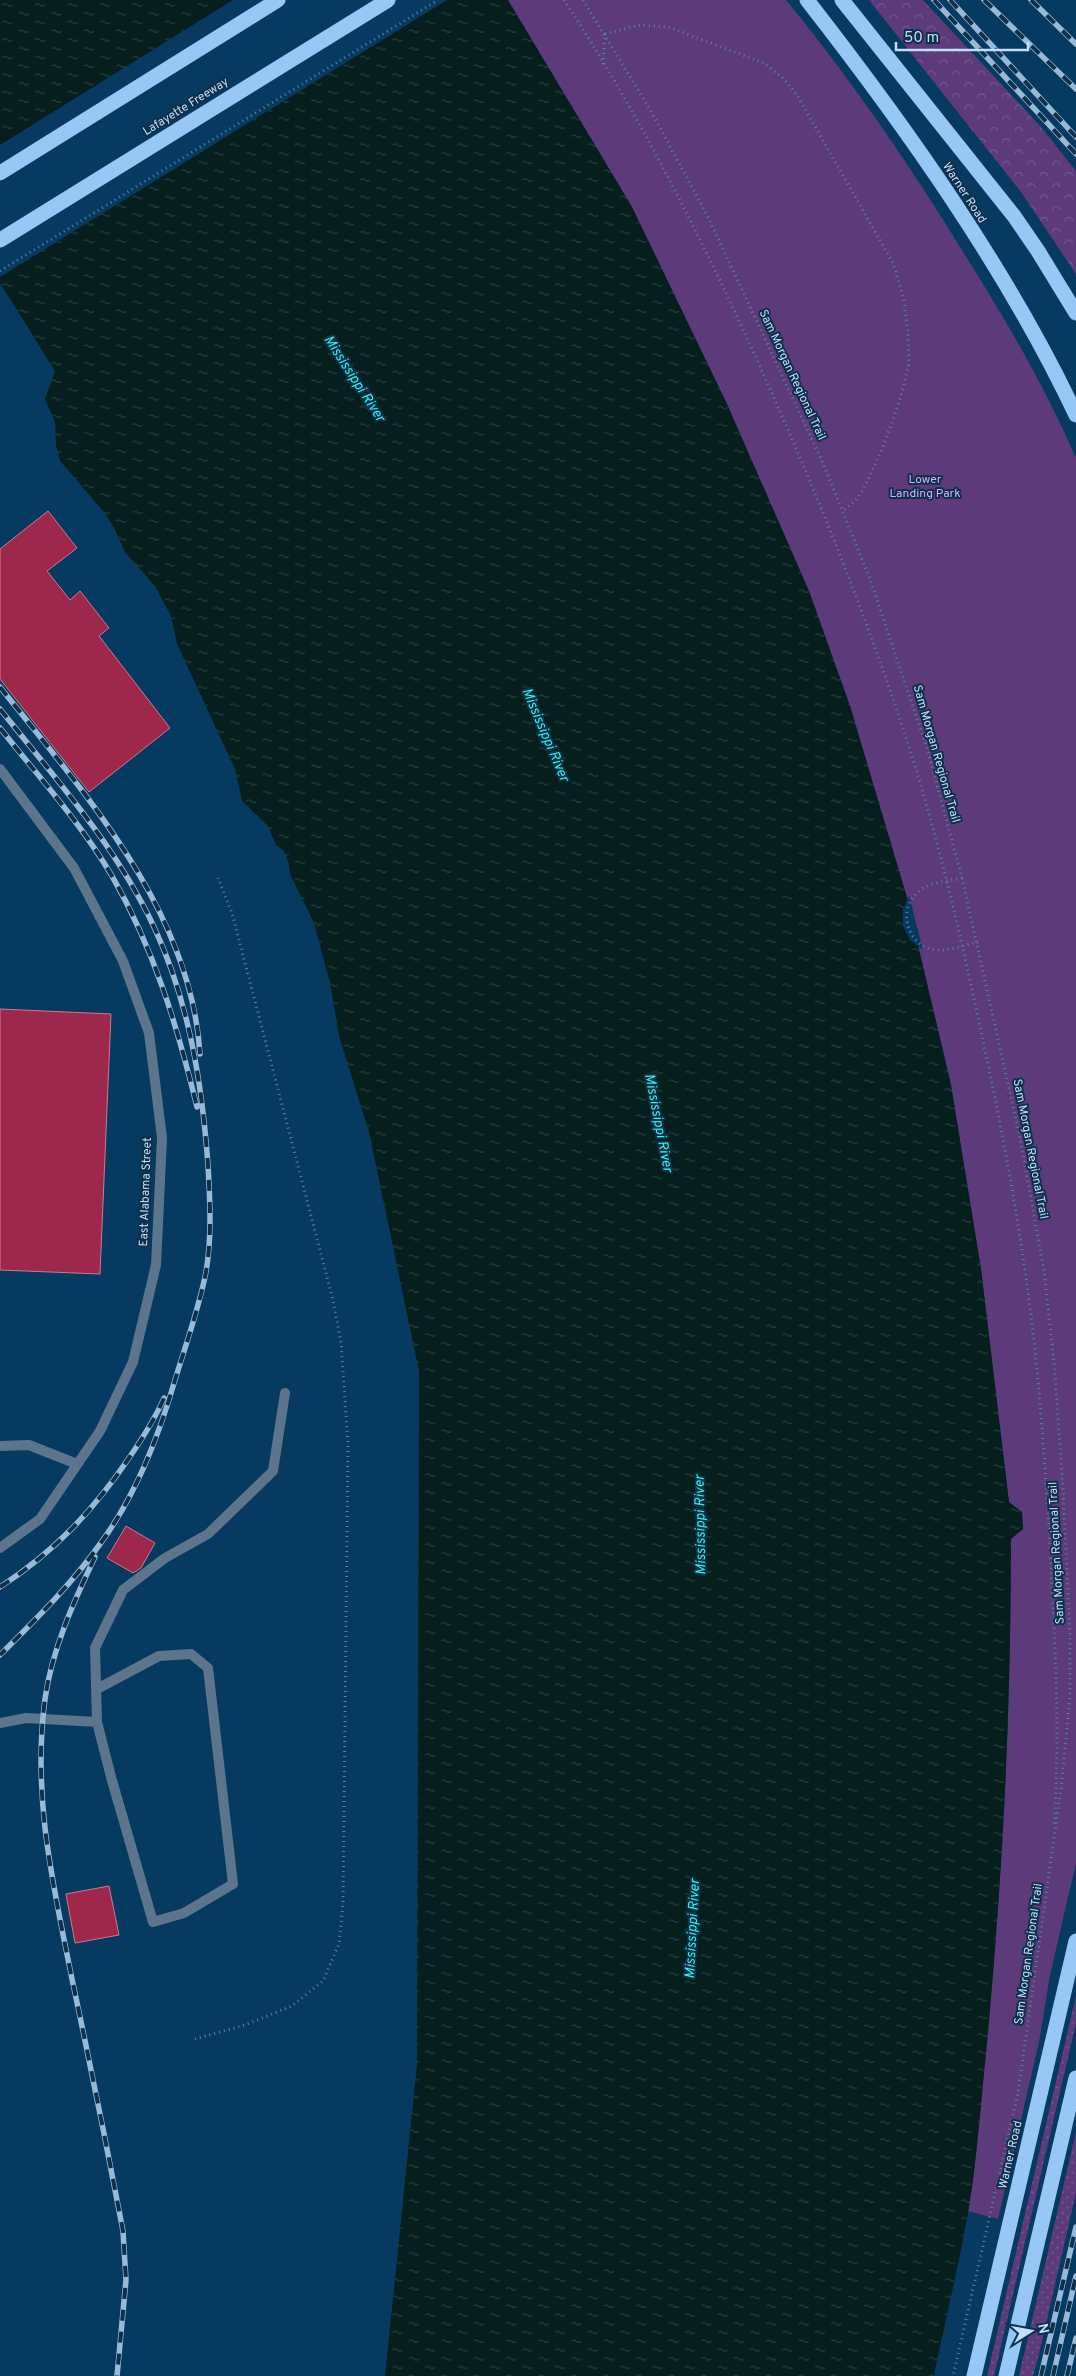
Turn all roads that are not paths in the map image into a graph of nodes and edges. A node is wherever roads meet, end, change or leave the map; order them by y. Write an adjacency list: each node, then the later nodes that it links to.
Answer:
1 (278, 0): 5 (highway)
2 (388, 0): 6 (highway, Lafayette Freeway)
3 (807, 0): 8 (highway, Warner Road)
4 (842, 0): 7 (highway, Warner Road)
5 (0, 173)
6 (0, 240)
7 (1076, 313)
8 (1076, 415)
9 (0, 769): 12 (lane, East Alabama Street)
10 (285, 1393): 14 (lane)
11 (0, 1446): 12 (lane)
12 (78, 1464): 13 (lane, East Alabama Street)
13 (0, 1548)
14 (96, 1689): 15 (lane); 15 (lane)
15 (97, 1722): 16 (lane)
16 (0, 1723)
17 (1076, 1941): 19 (highway, Warner Road)
18 (1076, 2078): 20 (highway)
19 (974, 2376)
20 (1006, 2376)

